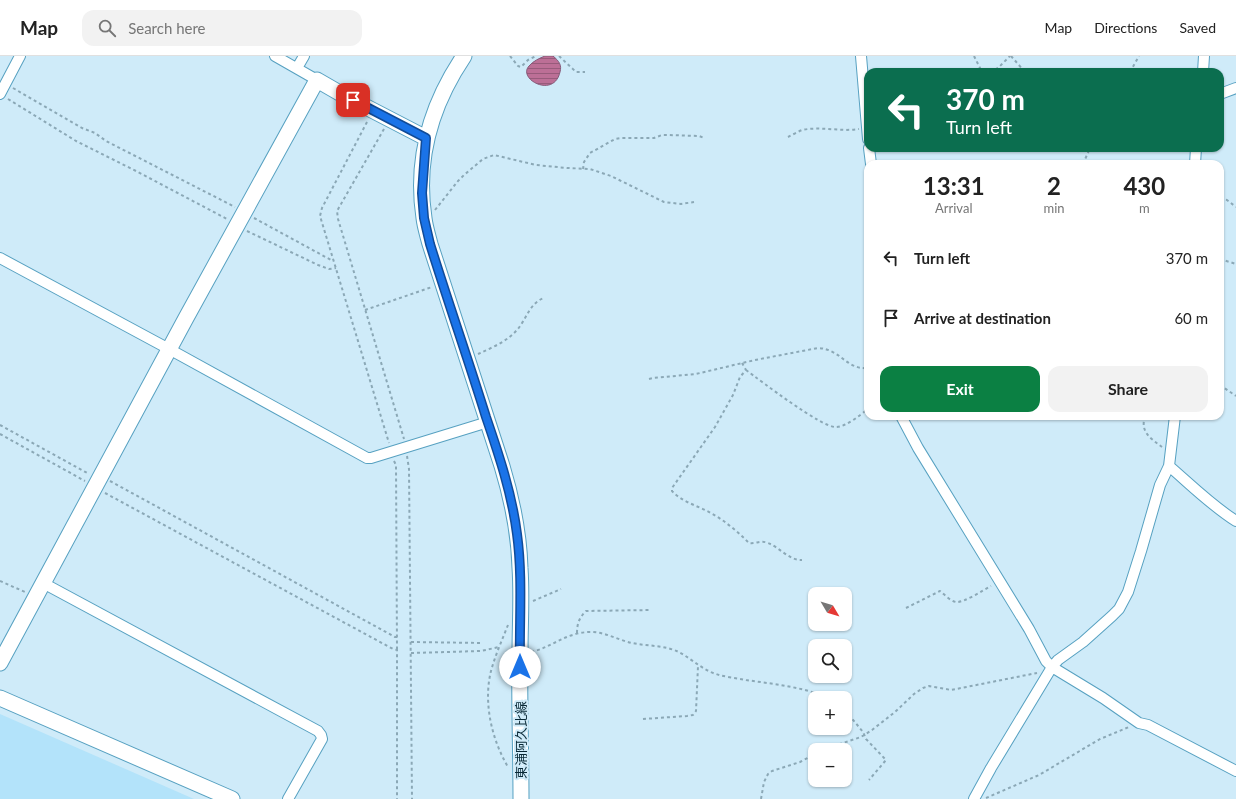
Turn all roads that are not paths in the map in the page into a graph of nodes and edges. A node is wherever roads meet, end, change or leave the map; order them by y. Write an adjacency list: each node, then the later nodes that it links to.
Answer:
1 (20, 56): 13 (street)
2 (275, 56): 7 (street)
3 (304, 56): 7 (street)
4 (464, 56): 14 (street, 東浦阿久比線)
5 (861, 56): 11 (street)
6 (1204, 56): 8 (street)
7 (297, 68): 9 (street)
8 (1203, 68)
9 (317, 80): 14 (street); 16 (street)
10 (1236, 88): 12 (street)
11 (864, 92)
12 (1224, 92)
13 (3, 96)
14 (426, 138): 19 (street, 東浦阿久比線)
15 (0, 258): 16 (street)
16 (169, 350): 19 (street); 22 (street)
17 (903, 420): 24 (street)
18 (1175, 420): 20 (street)
19 (488, 422): 29 (street, 東浦阿久比線)
20 (1169, 466): 21 (street); 24 (street)
21 (1236, 521)
22 (43, 583): 23 (street); 28 (street)
23 (0, 663)
24 (1050, 670): 26 (street); 30 (street)
25 (0, 698): 27 (street)
26 (1236, 771)
27 (232, 799)
28 (288, 799)
29 (521, 799)
30 (974, 799)

